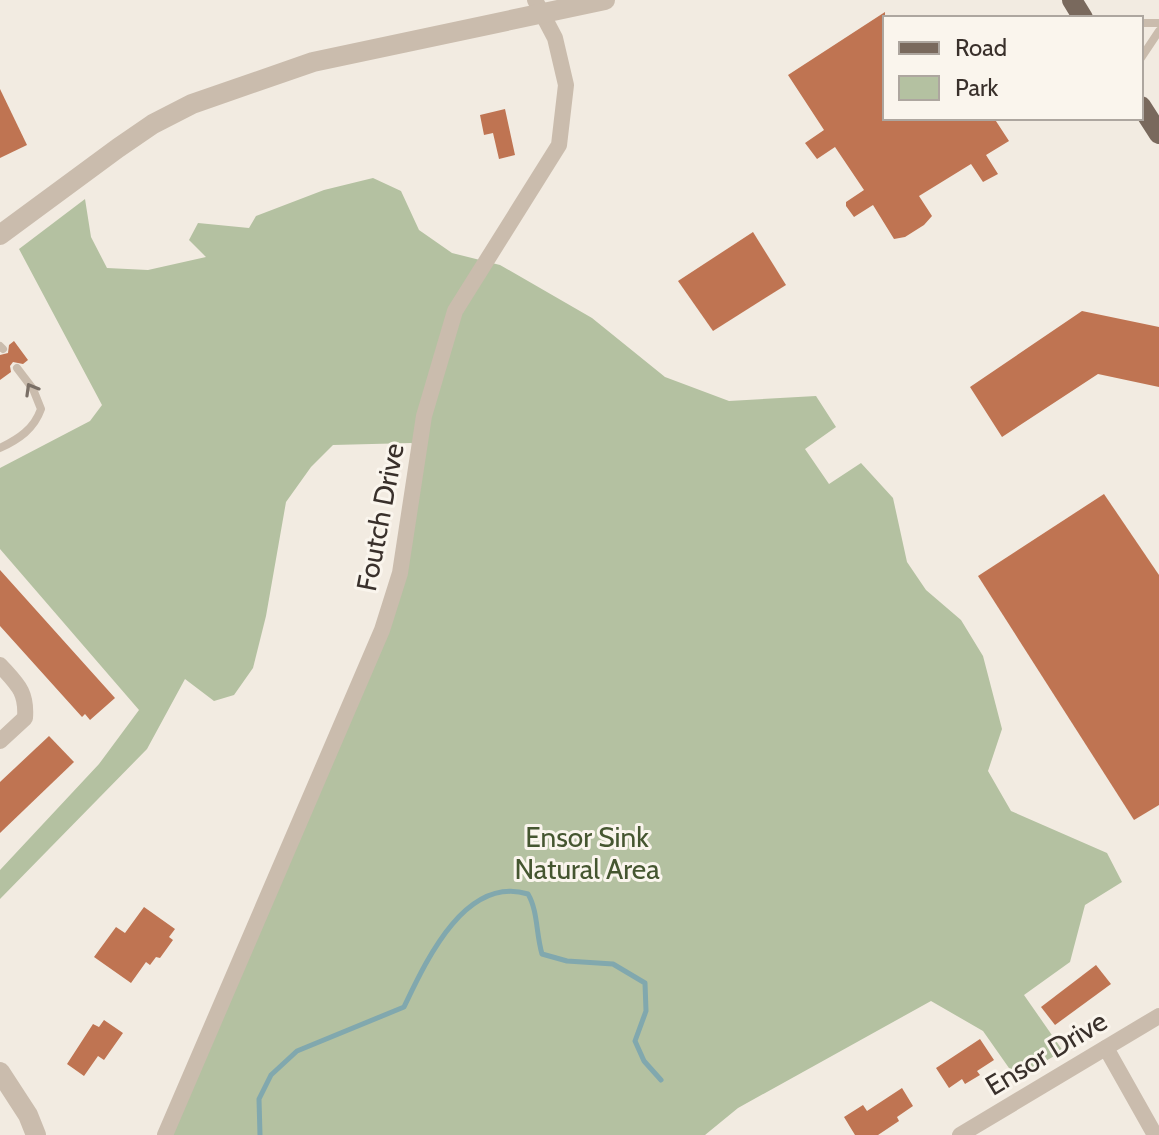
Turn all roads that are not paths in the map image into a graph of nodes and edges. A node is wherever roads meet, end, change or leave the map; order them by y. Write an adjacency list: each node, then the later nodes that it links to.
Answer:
1 (1072, 0): 4 (main road)
2 (592, 2): 3 (street)
3 (539, 7): 9 (street); 18 (street, Foutch Drive)
4 (1084, 16)
5 (1159, 31): 6 (lane)
6 (1143, 55)
7 (1143, 109): 8 (main road)
8 (1159, 134)
9 (0, 235)
10 (17, 368): 11 (lane, one-way to 10)
11 (0, 448)
12 (0, 665): 13 (street)
13 (0, 741)
14 (1159, 1016): 15 (street, Ensor Drive)
15 (1106, 1048): 19 (street, Ensor Drive); 20 (street)
16 (0, 1072): 17 (street)
17 (36, 1135)
18 (165, 1135)
19 (960, 1135)
20 (1155, 1135)

